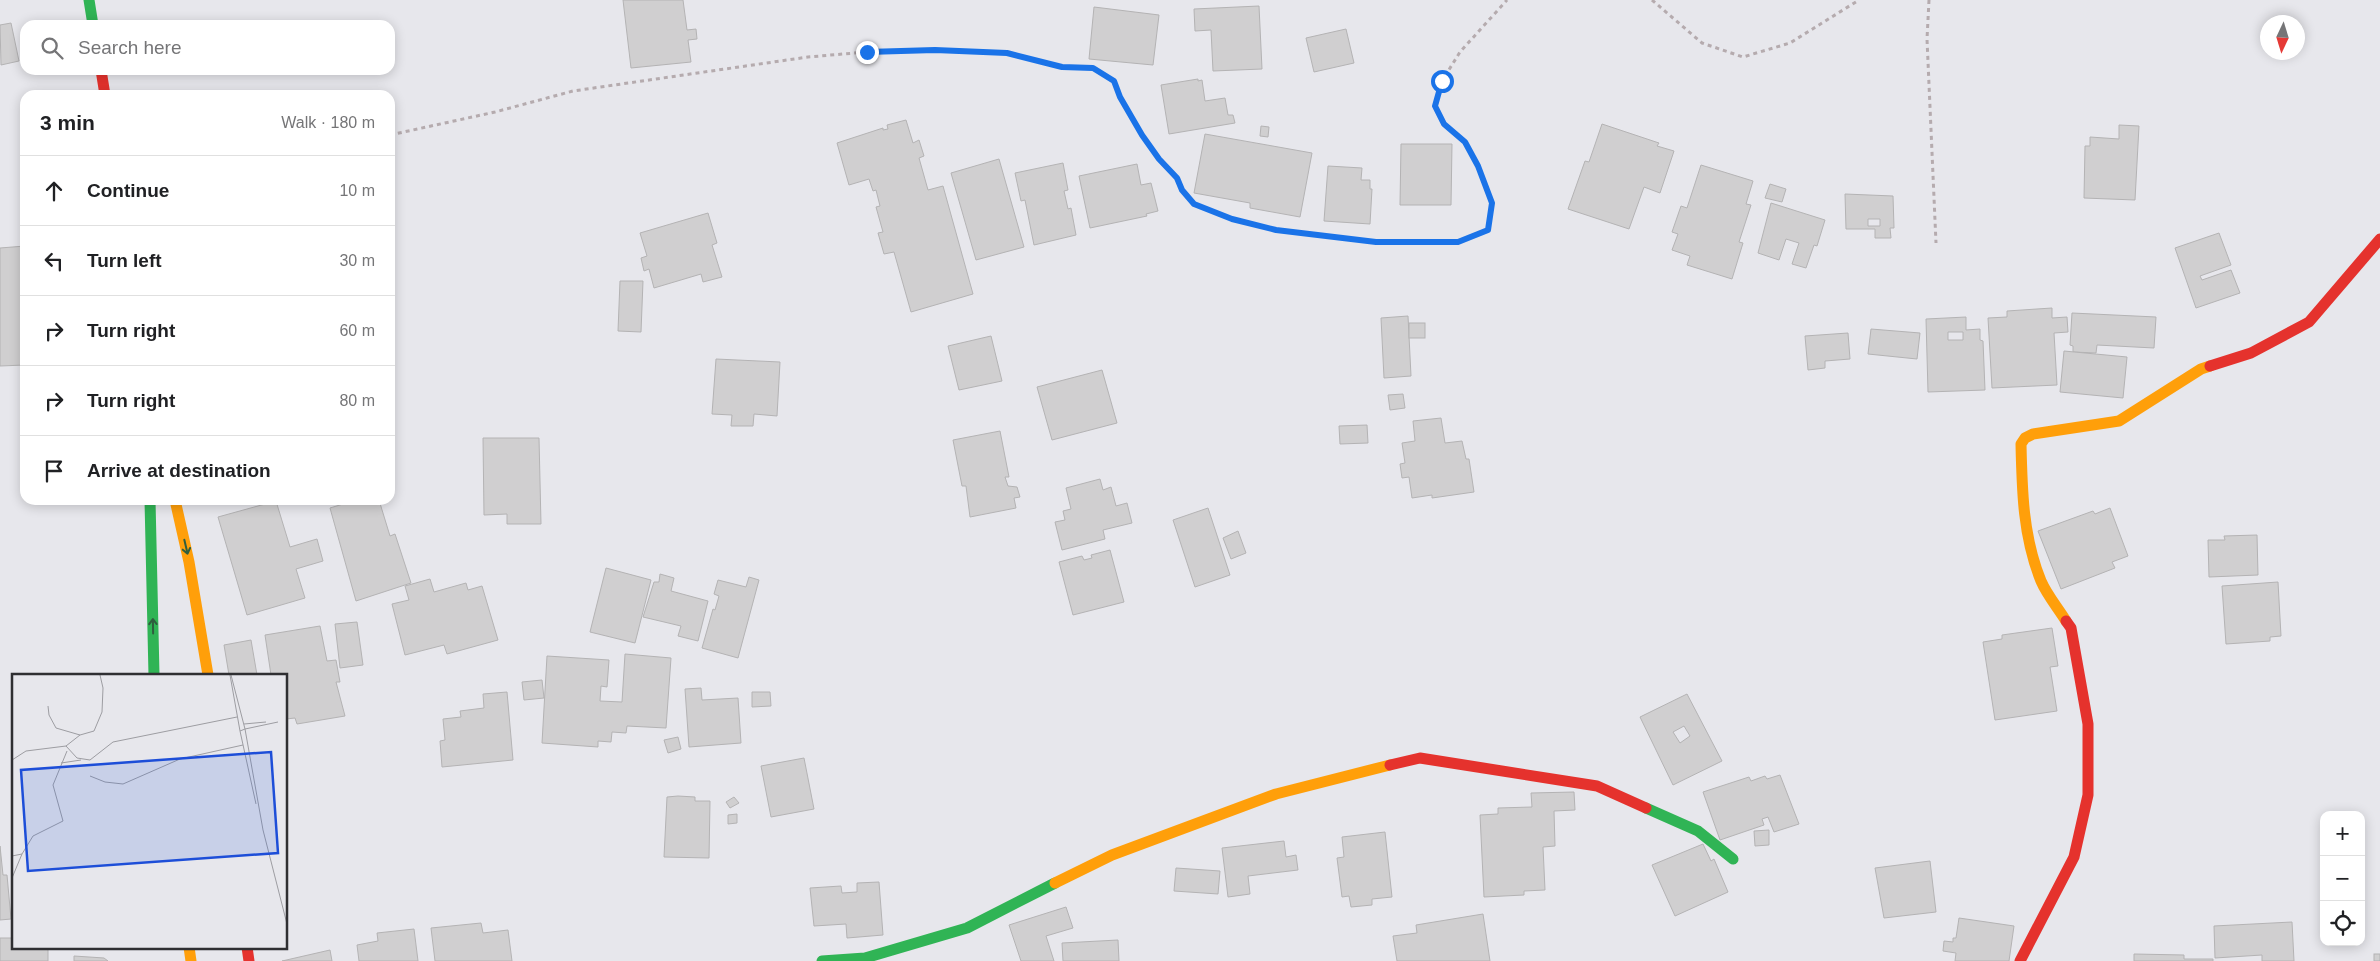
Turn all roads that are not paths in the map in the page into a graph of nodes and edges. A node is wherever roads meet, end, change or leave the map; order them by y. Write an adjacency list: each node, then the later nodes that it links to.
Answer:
1 (89, 0): 2 (street)
2 (92, 20)
3 (102, 75): 4 (street)
4 (104, 90)
5 (2380, 239): 16 (street)
6 (150, 505): 8 (street, one-way to 6)
7 (176, 505): 9 (street, one-way to 9)
8 (154, 674)
9 (208, 674)
10 (1733, 859): 15 (street)
11 (189, 948): 13 (street)
12 (247, 948): 14 (street)
13 (191, 961)
14 (249, 961)
15 (822, 961)
16 (2020, 961)

